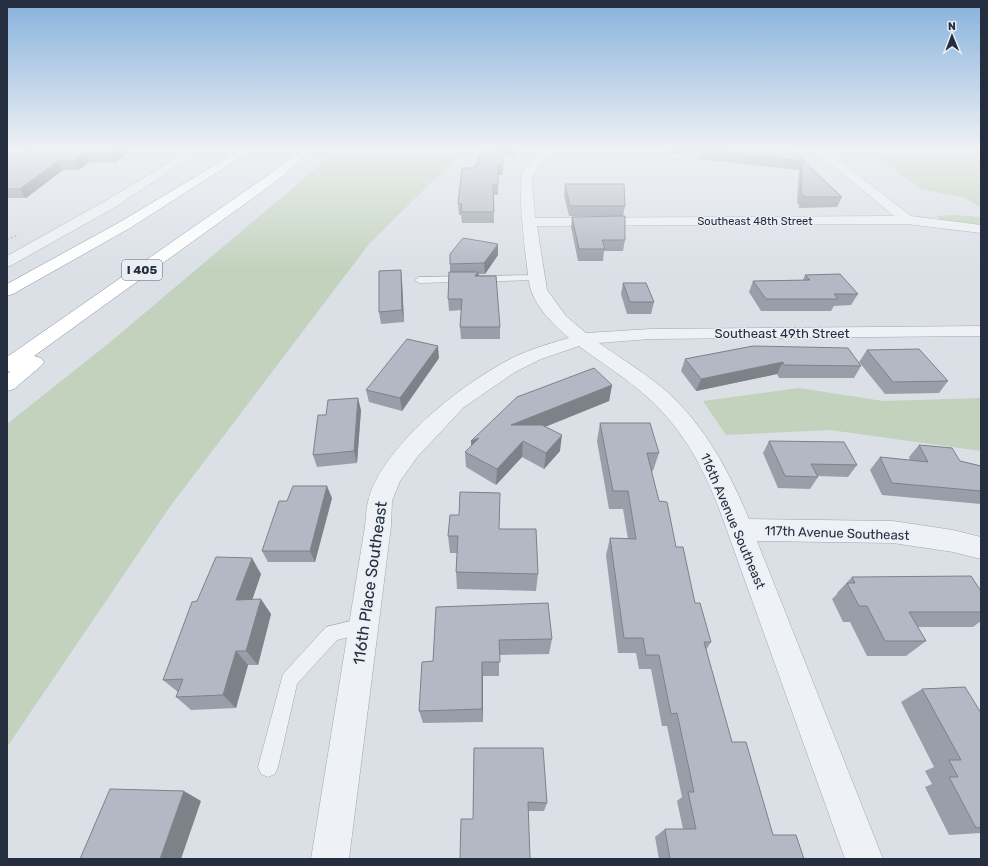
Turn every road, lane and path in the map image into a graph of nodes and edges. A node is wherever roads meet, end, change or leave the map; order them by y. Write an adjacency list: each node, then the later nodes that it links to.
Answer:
1 (132, 190): 10 (street)
2 (181, 190): 13 (highway)
3 (255, 190): 16 (highway, I 405)
4 (266, 190): 17 (highway)
5 (527, 190): 8 (street, 116th Avenue Southeast)
6 (870, 190): 7 (street)
7 (907, 220): 8 (street, Southeast 48th Street); 9 (street, Southeast 48th Street)
8 (529, 222): 11 (street, 116th Avenue Southeast)
9 (981, 229)
10 (7, 262)
11 (538, 278): 12 (lane); 15 (street, 116th Avenue Southeast)
12 (419, 280)
13 (7, 291)
14 (981, 331): 15 (street, Southeast 49th Street)
15 (583, 339): 18 (street, 116th Avenue Southeast); 20 (street, 116th Place Southeast)
16 (7, 366)
17 (7, 384)
18 (739, 530): 19 (street, 117th Avenue Southeast); 23 (street, 116th Avenue Southeast)
19 (981, 548)
20 (364, 625): 21 (lane); 22 (street, 116th Place Southeast)
21 (268, 767)
22 (330, 859)
23 (864, 859)

